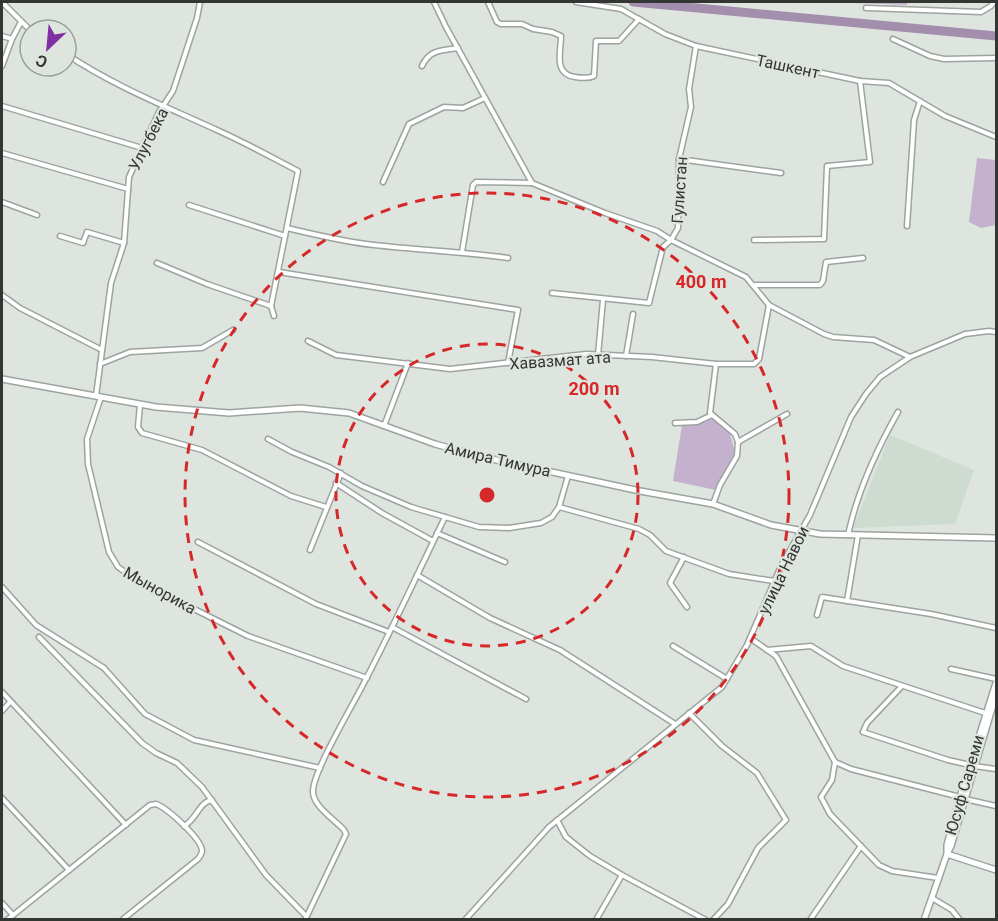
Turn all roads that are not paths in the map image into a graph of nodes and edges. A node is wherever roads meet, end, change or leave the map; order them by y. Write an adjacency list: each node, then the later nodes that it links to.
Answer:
1 (2, 2): 8 (street)
2 (200, 2): 24 (street, Улугбека)
3 (434, 2): 15 (street)
4 (488, 2): 9 (street)
5 (576, 2): 9 (street, Ташкент)
6 (994, 2): 7 (street)
7 (866, 8)
8 (18, 19)
9 (639, 19): 14 (street, Ташкент)
10 (18, 28): 12 (street)
11 (2, 36): 12 (street)
12 (12, 39): 18 (street)
13 (893, 39): 16 (street)
14 (696, 46): 20 (street, Ташкент); 28 (street, Гулистан)
15 (458, 48): 19 (street); 21 (street)
16 (996, 58)
17 (78, 62): 24 (street)
18 (2, 66)
19 (422, 66)
20 (860, 81): 22 (street, Ташкент); 41 (street)
21 (485, 98): 30 (street); 31 (street)
22 (920, 101): 25 (street, Ташкент); 36 (street)
23 (2, 106): 26 (street)
24 (163, 107): 26 (street, Улугбека); 37 (street)
25 (996, 137)
26 (142, 148): 32 (street, Улугбека)
27 (2, 153): 32 (street)
28 (680, 159): 29 (street); 40 (street, Гулистан)
29 (781, 173)
30 (383, 182)
31 (532, 183): 40 (street); 43 (street)
32 (128, 189): 42 (street, Улугбека)
33 (2, 202): 35 (street)
34 (189, 205): 39 (street)
35 (37, 215)
36 (907, 226)
37 (287, 228): 39 (street); 43 (street)
38 (60, 236): 42 (street)
39 (285, 236): 47 (street)
40 (671, 240): 48 (street); 51 (street, Гулистан)
41 (754, 240)
42 (124, 243): 59 (street, Улугбека)
43 (462, 252): 44 (street)
44 (508, 258)
45 (863, 258): 48 (street)
46 (157, 263): 53 (street)
47 (279, 272): 53 (street); 64 (street)
48 (754, 285): 52 (street)
49 (552, 293): 51 (street, Гулистан)
50 (2, 295): 59 (street)
51 (603, 300): 60 (street)
52 (769, 305): 62 (street); 66 (street, Хавазмат ата)
53 (271, 306): 55 (street)
54 (633, 314): 61 (street)
55 (274, 316)
56 (233, 330): 65 (street)
57 (996, 332): 62 (street, улица Навои)
58 (308, 341): 63 (street, Хавазмат ата)
59 (102, 350): 65 (street, Улугбека)
60 (598, 355): 61 (street, Хавазмат ата); 64 (street, Хавазмат ата)
61 (626, 356): 66 (street, Хавазмат ата)
62 (910, 357): 84 (street, улица Навои)
63 (408, 363): 64 (street, Хавазмат ата); 74 (street)
64 (508, 363)
65 (100, 364): 68 (street, Улугбека)
66 (716, 364): 72 (street)
67 (2, 379): 68 (street, Амира Тимура)
68 (98, 397): 69 (street, Амира Тимура); 108 (street, Мынорика)
69 (140, 405): 74 (street, Амира Тимура); 81 (street)
70 (898, 412): 86 (street)
71 (787, 414): 76 (street)
72 (712, 415): 73 (street); 76 (street)
73 (675, 423)
74 (384, 426): 78 (street, Амира Тимура)
75 (268, 439): 77 (street)
76 (738, 442): 80 (street)
77 (341, 473): 79 (street); 83 (street)
78 (568, 476): 80 (street, Амира Тимура); 82 (street)
79 (336, 483): 81 (street); 89 (street)
80 (713, 504): 84 (street, Амира Тимура)
81 (326, 507): 91 (street)
82 (559, 507): 83 (street); 92 (street)
83 (445, 517): 85 (street)
84 (799, 530): 86 (street, Амира Тимура); 95 (street, улица Навои)
85 (437, 533): 89 (street); 93 (street)
86 (848, 535): 87 (street, Амира Тимура)
87 (858, 535): 88 (street, Амира Тимура); 97 (street)
88 (996, 538)
89 (433, 541): 94 (street)
90 (198, 542): 102 (street)
91 (310, 550)
92 (684, 557): 95 (street); 98 (street)
93 (505, 562)
94 (417, 575): 100 (street); 119 (street)
95 (774, 581): 104 (street, улица Навои)
96 (2, 587): 122 (street)
97 (847, 601): 99 (street); 101 (street)
98 (687, 607)
99 (817, 615)
100 (392, 627): 102 (street); 114 (street)
101 (996, 628)
102 (389, 632): 108 (street)
103 (39, 637): 126 (street)
104 (750, 638): 106 (street); 109 (street, улица Навои)
105 (673, 646): 109 (street)
106 (767, 650): 111 (street); 120 (street)
107 (951, 669): 110 (street)
108 (367, 678): 122 (street)
109 (727, 679): 117 (street, улица Навои)
110 (996, 681): 118 (street, Юсуф Сареми)
111 (902, 685): 118 (street); 121 (street)
112 (2, 692): 115 (street)
113 (996, 695): 118 (street, Юсуф Сареми)
114 (526, 699)
115 (10, 702): 116 (street); 129 (street)
116 (2, 711)
117 (689, 713): 119 (street, улица Навои); 146 (street)
118 (990, 714): 121 (street, Юсуф Сареми)
119 (675, 724): 128 (street, улица Навои)
120 (835, 762): 125 (street); 131 (street)
121 (972, 765): 123 (street); 125 (street, Юсуф Сареми)
122 (320, 768): 140 (street)
123 (996, 769)
124 (2, 798): 133 (street)
125 (962, 798): 127 (street); 132 (street, Юсуф Сареми)
126 (212, 800): 130 (street); 140 (street)
127 (996, 806)
128 (557, 820): 135 (street); 143 (street, улица Навои)
129 (126, 825): 130 (street); 133 (street)
130 (184, 825): 142 (street)
131 (861, 846): 136 (street); 147 (street)
132 (946, 854): 134 (street); 136 (street, Юсуф Сареми)
133 (69, 870): 139 (street)
134 (996, 870)
135 (622, 875): 144 (street); 145 (street)
136 (938, 878): 137 (street, Юсуф Сареми)
137 (931, 898): 148 (street, Юсуф Сареми); 149 (street)
138 (2, 903): 139 (street)
139 (13, 915): 141 (street)
140 (306, 918)
141 (7, 920)
142 (122, 920)
143 (465, 920)
144 (596, 920)
145 (706, 920)
146 (712, 920)
147 (810, 920)
148 (924, 920)
149 (960, 920)

